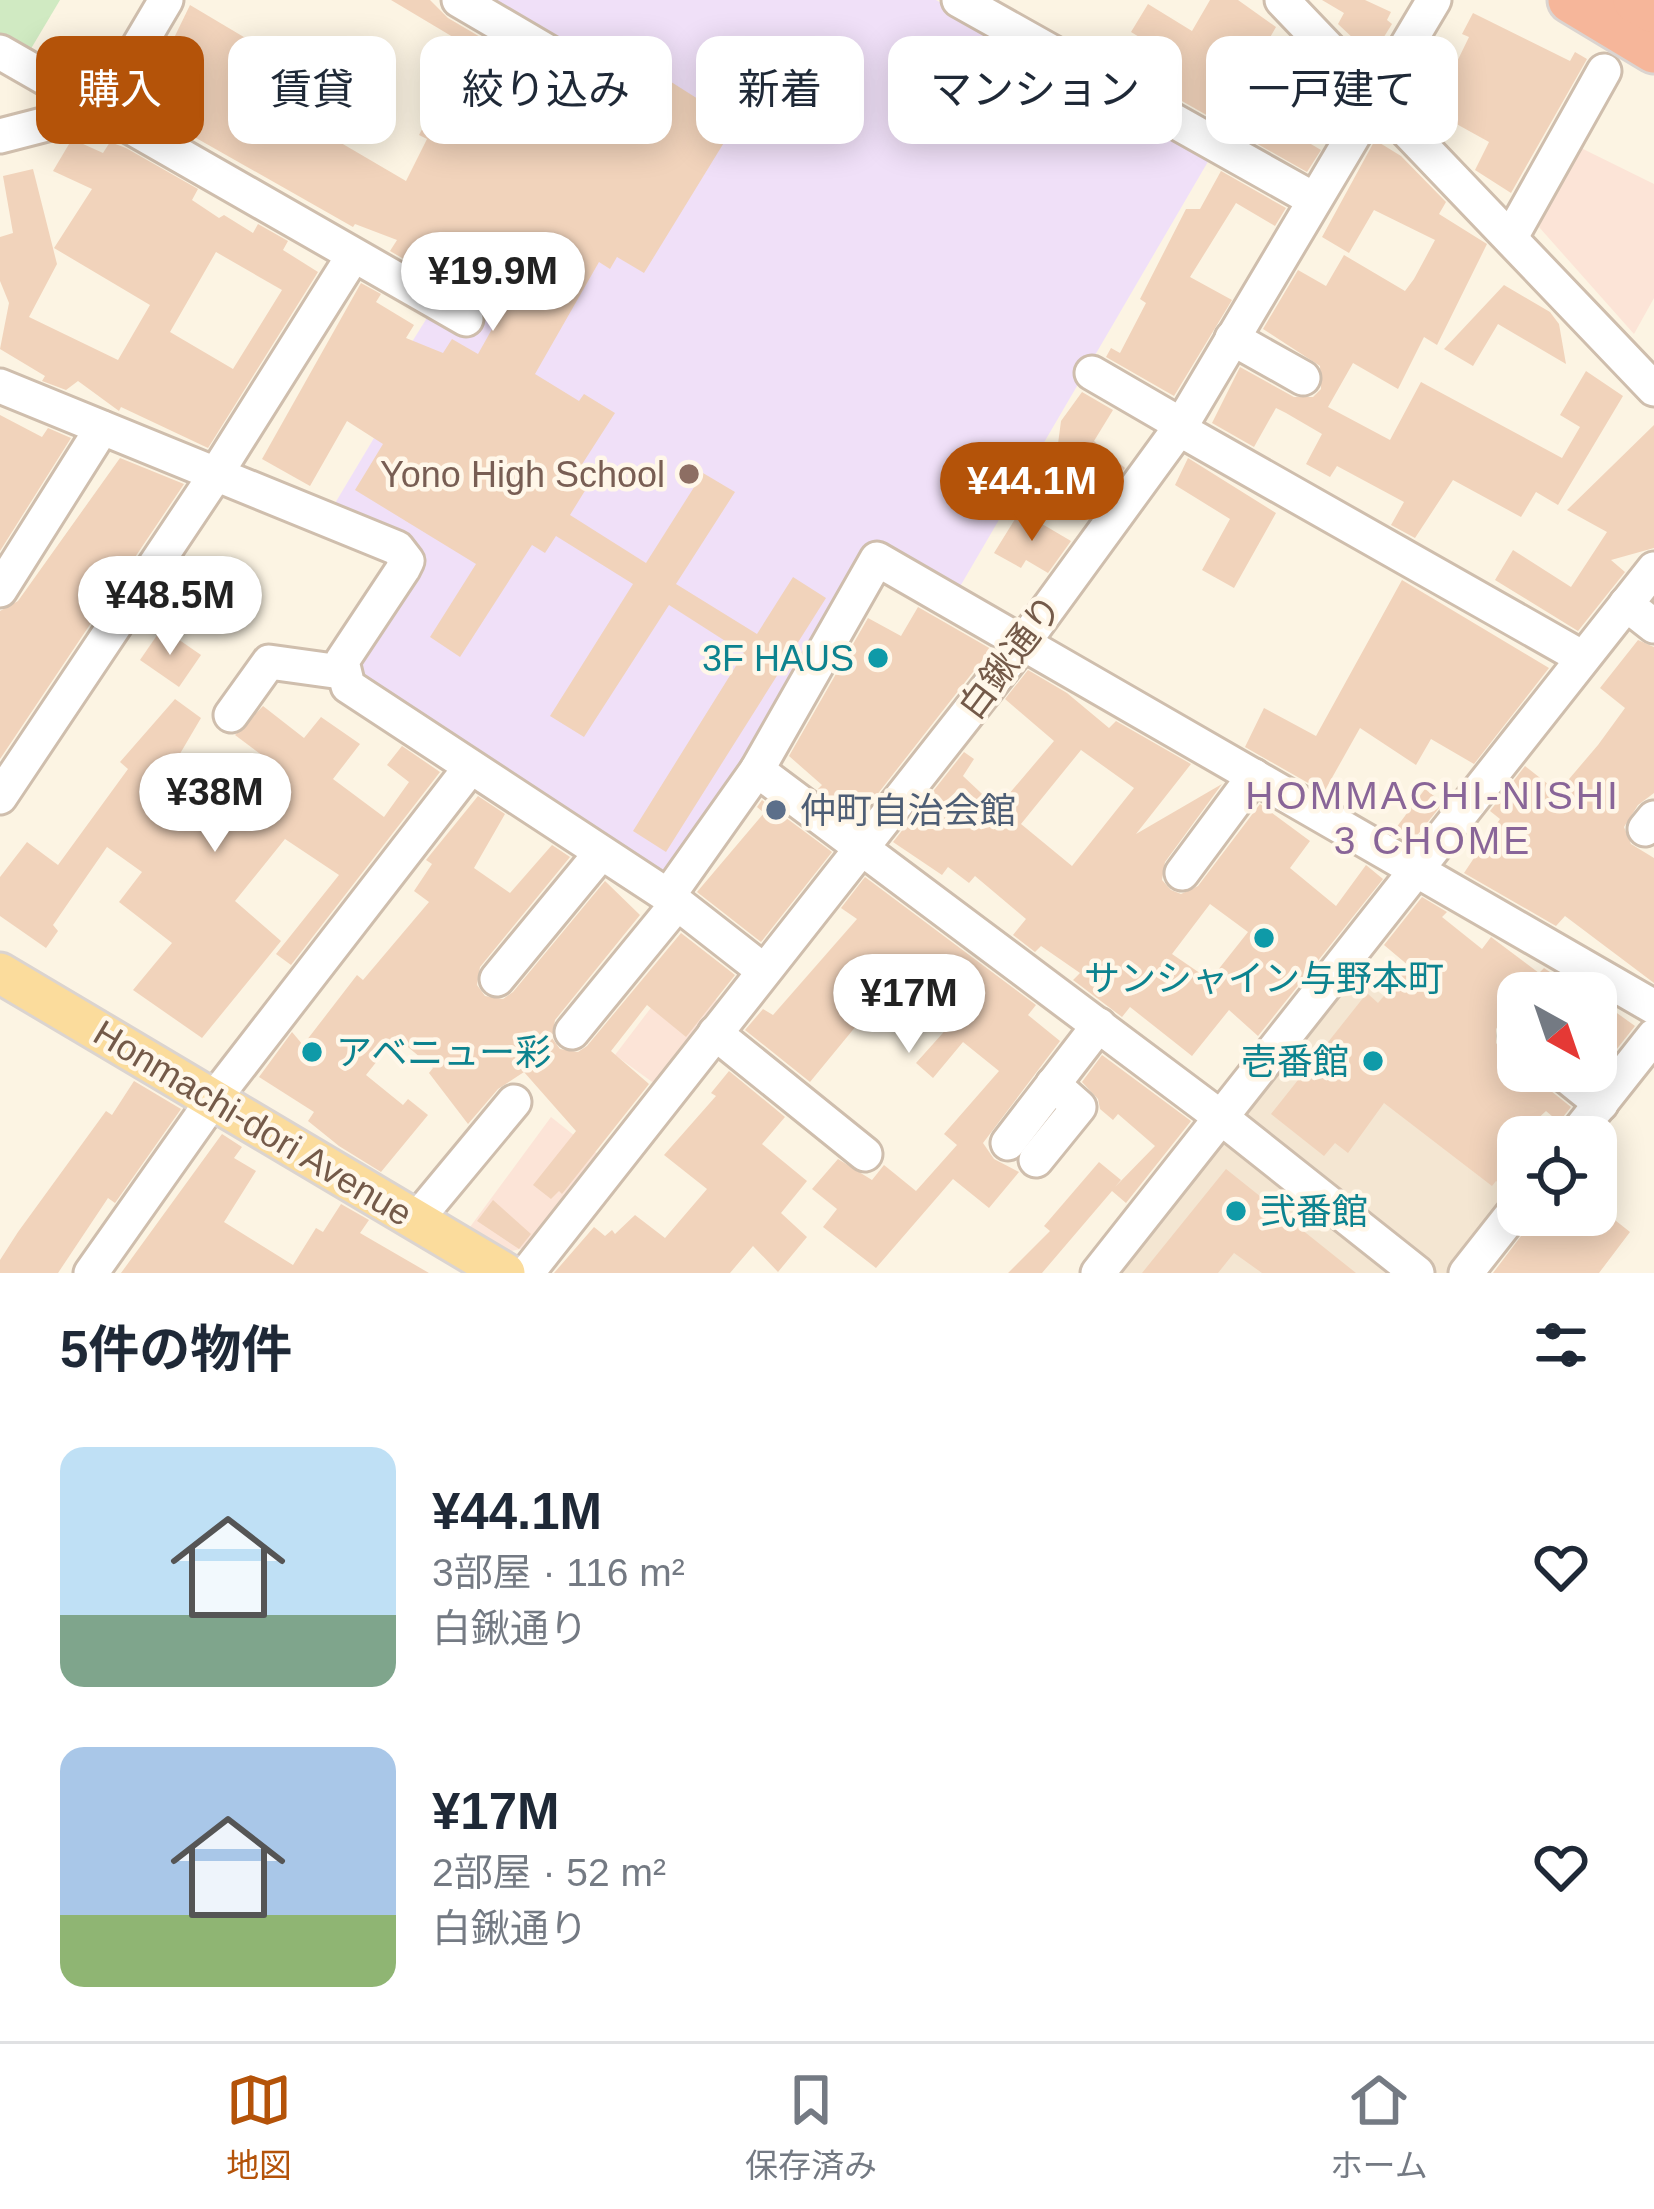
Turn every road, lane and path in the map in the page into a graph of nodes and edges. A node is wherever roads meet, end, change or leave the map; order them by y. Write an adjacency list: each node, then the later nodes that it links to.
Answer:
1 (166, 0): 11 (street)
2 (459, 0): 12 (street)
3 (959, 0): 24 (street)
4 (1282, 0): 13 (street)
5 (1434, 0): 14 (street, 白鍬通り)
6 (1571, 0): 15 (highway)
7 (1618, 0): 10 (highway)
8 (1636, 0): 9 (highway)
9 (1654, 10)
10 (1654, 26)
11 (145, 36)
12 (520, 36)
13 (1317, 36)
14 (1412, 36)
15 (1654, 50)
16 (0, 52): 18 (street)
17 (1604, 71): 25 (street)
18 (36, 73)
19 (36, 127): 20 (street)
20 (0, 136)
21 (160, 144): 26 (street)
22 (1347, 144): 24 (street, 白鍬通り)
23 (1420, 144): 25 (street)
24 (1313, 200): 28 (street, 白鍬通り)
25 (1510, 237): 32 (street)
26 (353, 256): 27 (street); 35 (street)
27 (466, 319)
28 (1232, 338): 30 (street); 34 (street, 白鍬通り)
29 (1092, 373): 34 (street)
30 (1303, 378)
31 (0, 386): 33 (street)
32 (1654, 389)
33 (102, 428): 35 (street); 37 (street)
34 (1179, 429): 40 (street, 白鍬通り); 41 (street)
35 (216, 474): 42 (street); 47 (street)
36 (1654, 569): 38 (street)
37 (0, 590)
38 (1626, 604): 39 (street); 41 (street)
39 (1654, 626)
40 (1023, 643): 45 (street); 46 (street); 48 (street, 白鍬通り)
41 (1583, 658): 50 (street)
42 (341, 672): 43 (street); 44 (street)
43 (231, 716)
44 (470, 768): 49 (street); 62 (street)
45 (757, 770): 48 (street); 52 (street)
46 (1253, 776): 50 (street); 51 (street)
47 (0, 797)
48 (865, 847): 53 (street, 白鍬通り); 57 (street)
49 (601, 853): 52 (street); 55 (street)
50 (1414, 868): 56 (street); 66 (street)
51 (1182, 873)
52 (672, 900): 53 (street); 58 (street)
53 (764, 970): 59 (street, 白鍬通り)
54 (0, 974): 62 (main road, Honmachi-dori Avenue)
55 (497, 980)
56 (1654, 1006)
57 (1099, 1025): 66 (street); 67 (street)
58 (572, 1032)
59 (715, 1034): 68 (street); 73 (street, 白鍬通り)
60 (1654, 1036): 64 (street)
61 (1585, 1092): 64 (street)
62 (213, 1100): 69 (main road, Honmachi-dori Avenue); 71 (street)
63 (514, 1102): 69 (street)
64 (1600, 1104): 65 (street)
65 (1591, 1116)
66 (1223, 1119): 74 (street); 75 (street)
67 (1022, 1151)
68 (866, 1154)
69 (416, 1220): 72 (main road, Honmachi-dori Avenue)
70 (1497, 1234): 76 (street)
71 (92, 1273)
72 (505, 1273)
73 (527, 1273)
74 (1098, 1273)
75 (1417, 1273)
76 (1466, 1273)

